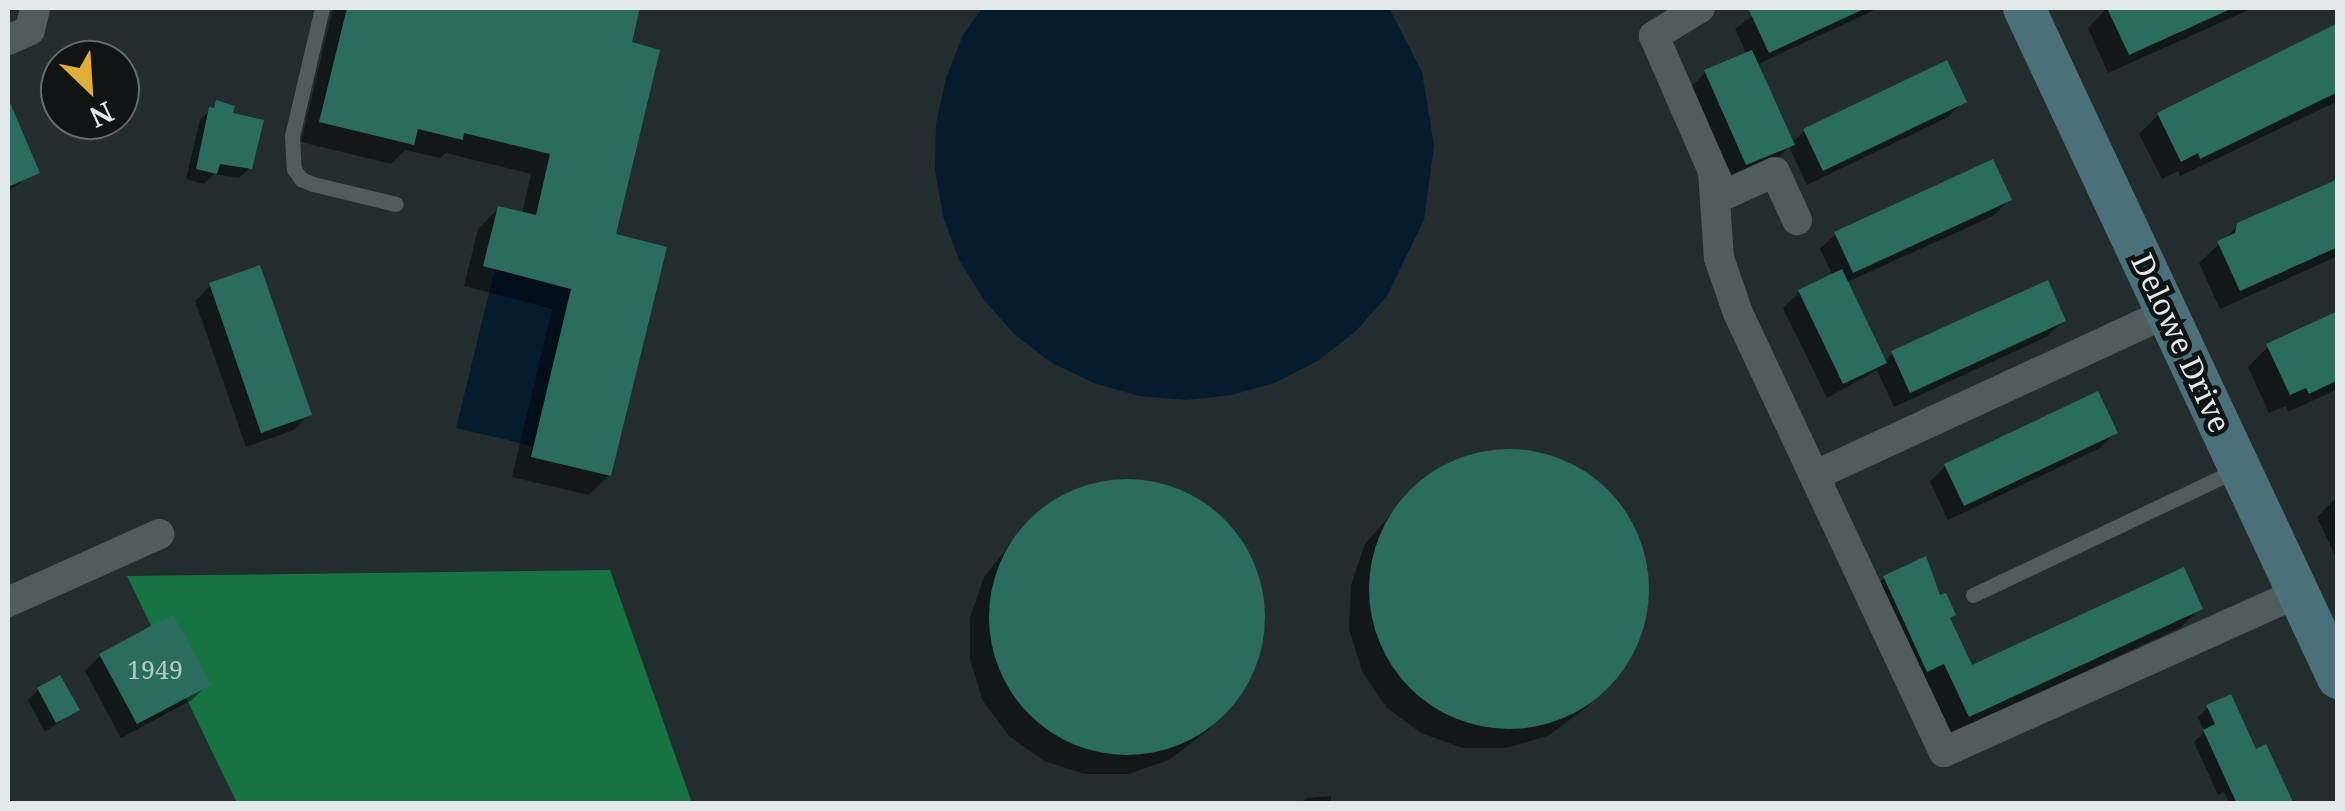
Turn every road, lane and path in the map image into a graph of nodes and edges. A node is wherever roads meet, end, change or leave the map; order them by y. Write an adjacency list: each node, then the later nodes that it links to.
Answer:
1 (34, 8): 5 (street)
2 (322, 8): 7 (lane)
3 (1700, 8): 6 (street)
4 (2024, 8): 9 (street, Delowe Drive)
5 (8, 40)
6 (1713, 172): 8 (street); 11 (street)
7 (396, 204)
8 (1797, 220)
9 (2167, 312): 10 (street, Delowe Drive); 11 (street)
10 (2240, 469): 13 (street, Delowe Drive); 14 (lane)
11 (1816, 475): 13 (street)
12 (159, 534): 15 (street)
13 (2298, 593): 16 (street, Delowe Drive)
14 (1973, 595)
15 (8, 602)
16 (2338, 678)

